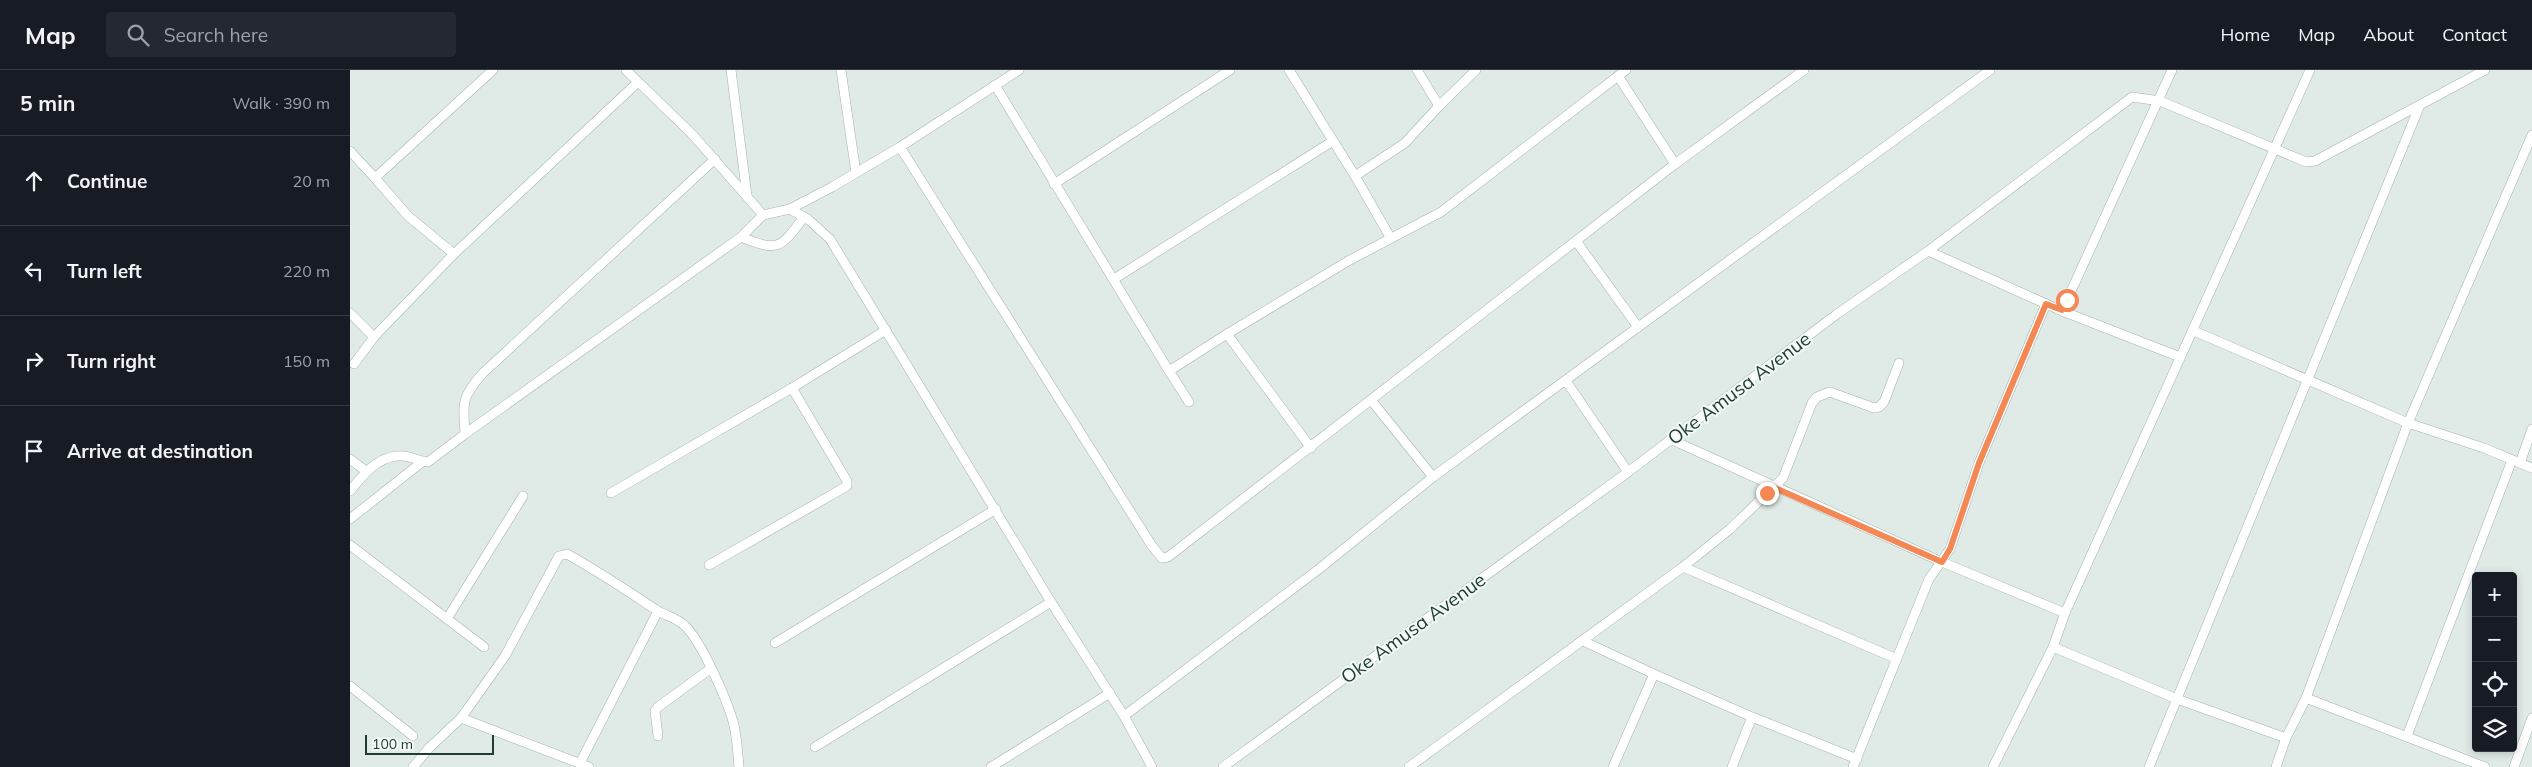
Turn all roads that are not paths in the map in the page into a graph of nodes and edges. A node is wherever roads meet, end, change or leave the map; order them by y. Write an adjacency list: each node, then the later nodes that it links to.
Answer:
1 (493, 70): 31 (street)
2 (626, 70): 17 (street)
3 (732, 70): 33 (street)
4 (841, 70): 29 (street)
5 (1019, 70): 18 (street)
6 (1230, 70): 32 (street)
7 (1288, 70): 23 (street)
8 (1417, 70): 21 (street)
9 (1476, 70): 21 (street)
10 (1626, 70): 16 (street)
11 (1804, 70): 28 (street)
12 (1990, 70): 46 (street)
13 (2172, 70): 19 (street)
14 (2310, 70): 25 (street)
15 (2485, 70): 20 (street, Oke Amusa Avenue)
16 (1618, 76): 28 (street); 38 (street)
17 (637, 83): 27 (street); 41 (street)
18 (995, 85): 24 (street); 32 (street)
19 (2160, 101): 25 (street, Oke Amusa Avenue); 40 (street, Oke Amusa Avenue); 44 (street)
20 (2420, 105): 25 (street, Oke Amusa Avenue); 55 (street)
21 (1439, 106): 30 (street)
22 (2532, 135): 60 (street)
23 (1333, 140): 30 (street); 42 (street)
24 (900, 147): 29 (street); 64 (street)
25 (2274, 148): 48 (street)
26 (350, 151): 31 (street)
27 (715, 159): 33 (street); 62 (street)
28 (1675, 164): 39 (street)
29 (856, 173): 34 (street)
30 (1355, 176): 38 (street)
31 (375, 178): 41 (street)
32 (1054, 184): 42 (street)
33 (747, 197): 35 (street)
34 (790, 209): 35 (street); 36 (street)
35 (763, 215): 37 (street)
36 (804, 217): 37 (street); 47 (street)
37 (741, 237): 62 (street)
38 (1390, 237): 49 (street)
39 (1576, 241): 46 (street); 58 (street)
40 (1928, 252): 43 (street); 63 (street, Oke Amusa Avenue)
41 (454, 254): 50 (street)
42 (1114, 279): 54 (street)
43 (2046, 304): 44 (street); 79 (street)
44 (2062, 310): 51 (street)
45 (350, 313): 50 (street)
46 (1638, 326): 56 (street)
47 (886, 330): 57 (street); 76 (street)
48 (2194, 330): 51 (street); 55 (street)
49 (1227, 334): 54 (street); 64 (street)
50 (374, 337): 53 (street)
51 (2180, 357): 84 (street)
52 (1899, 363): 72 (street)
53 (354, 364)
54 (1169, 371): 59 (street)
55 (2307, 380): 60 (street); 96 (street)
56 (1566, 381): 70 (street); 71 (street)
57 (792, 388): 74 (street); 80 (street)
58 (1371, 400): 64 (street); 71 (street)
59 (1189, 402)
60 (2408, 423): 66 (street); 95 (street)
61 (2532, 429): 66 (street)
62 (465, 434): 67 (street)
63 (1670, 439): 70 (street, Oke Amusa Avenue); 72 (street)
64 (1311, 448)
65 (350, 458): 69 (street)
66 (2516, 461): 68 (street); 103 (street)
67 (422, 462): 69 (street); 77 (street)
68 (2532, 468)
69 (366, 471): 73 (street)
70 (1628, 472): 113 (street, Oke Amusa Avenue)
71 (1433, 477): 97 (street)
72 (1775, 488): 79 (street); 81 (street)
73 (350, 491)
74 (611, 493)
75 (523, 496): 85 (street)
76 (996, 509): 82 (street); 87 (street)
77 (350, 519)
78 (350, 545): 85 (street)
79 (1942, 562): 84 (street); 90 (street)
80 (709, 565)
81 (1683, 567): 86 (street); 90 (street)
82 (1051, 602): 94 (street); 105 (street)
83 (658, 611): 91 (street); 99 (street); 106 (street)
84 (2065, 613): 88 (street)
85 (446, 619): 89 (street)
86 (1583, 642): 92 (street); 114 (street)
87 (775, 643)
88 (2053, 646): 96 (street); 117 (street)
89 (484, 647)
90 (1897, 659): 107 (street)
91 (710, 669): 102 (street); 110 (street)
92 (1654, 674): 98 (street); 115 (street)
93 (350, 686): 101 (street)
94 (1110, 693): 97 (street); 111 (street)
95 (2306, 698): 103 (street); 104 (street)
96 (2177, 700): 104 (street); 118 (street)
97 (1124, 716): 112 (street)
98 (1752, 717): 107 (street); 116 (street)
99 (462, 718): 106 (street); 108 (street)
100 (2532, 718): 121 (street)
101 (414, 736)
102 (658, 736)
103 (2407, 736): 120 (street)
104 (2286, 738): 119 (street)
105 (815, 747)
106 (580, 763): 109 (street)
107 (1855, 763)
108 (413, 767)
109 (589, 767)
110 (739, 767)
111 (991, 767)
112 (1152, 767)
113 (1223, 767)
114 (1409, 767)
115 (1613, 767)
116 (1732, 767)
117 (1994, 767)
118 (2149, 767)
119 (2276, 767)
120 (2486, 767)
121 (2514, 767)

